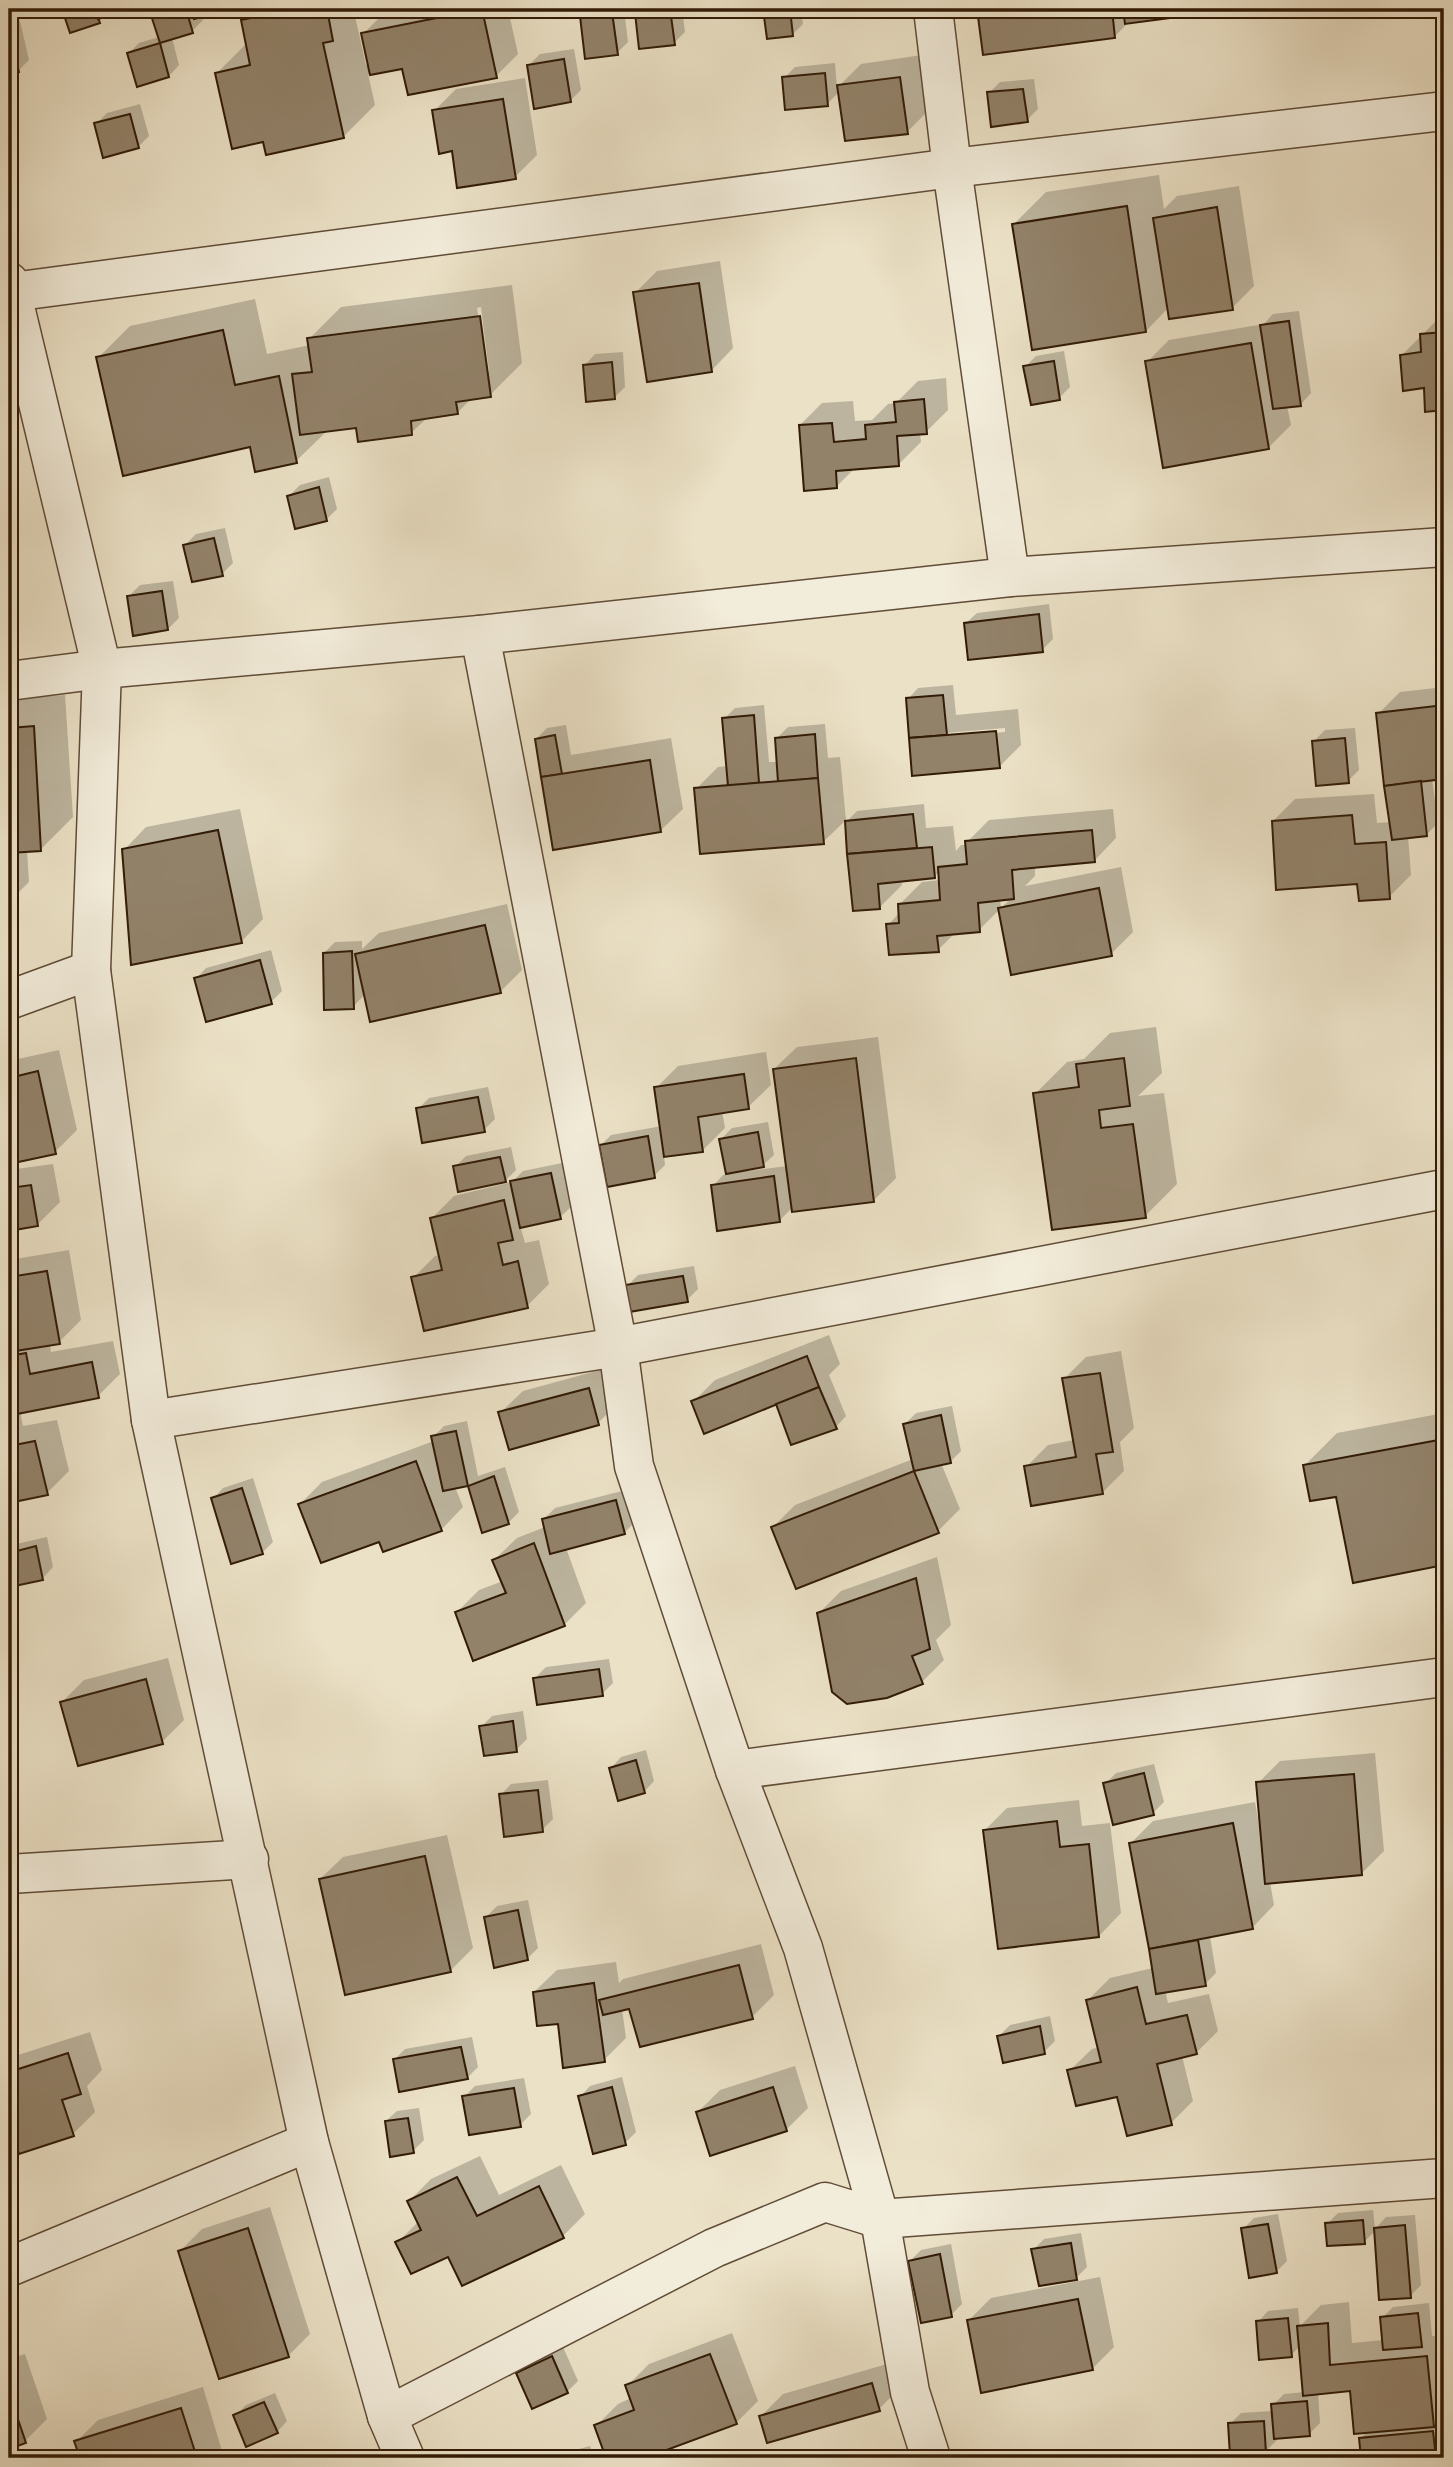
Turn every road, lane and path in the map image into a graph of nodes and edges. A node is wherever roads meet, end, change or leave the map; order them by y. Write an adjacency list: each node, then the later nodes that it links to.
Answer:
1 (933, 9): 3 (street)
2 (1444, 111): 3 (street)
3 (952, 168): 4 (street); 6 (street)
4 (10, 287): 8 (street)
5 (1444, 547): 6 (street)
6 (1010, 577): 7 (street)
7 (480, 635): 8 (street); 13 (street)
8 (102, 669): 9 (street); 10 (street)
9 (9, 681)
10 (91, 970): 11 (street); 14 (street)
11 (9, 1000)
12 (1444, 1189): 13 (street)
13 (618, 1347): 14 (street); 16 (street)
14 (151, 1420): 17 (street)
15 (1444, 1677): 16 (street)
16 (735, 1770): 21 (street)
17 (248, 1859): 18 (street); 19 (street)
18 (9, 1874)
19 (309, 2142): 22 (street); 23 (street)
20 (1444, 2178): 21 (street)
21 (880, 2219): 23 (street); 25 (street)
22 (9, 2267)
23 (387, 2416): 24 (street)
24 (405, 2458)
25 (931, 2458)

